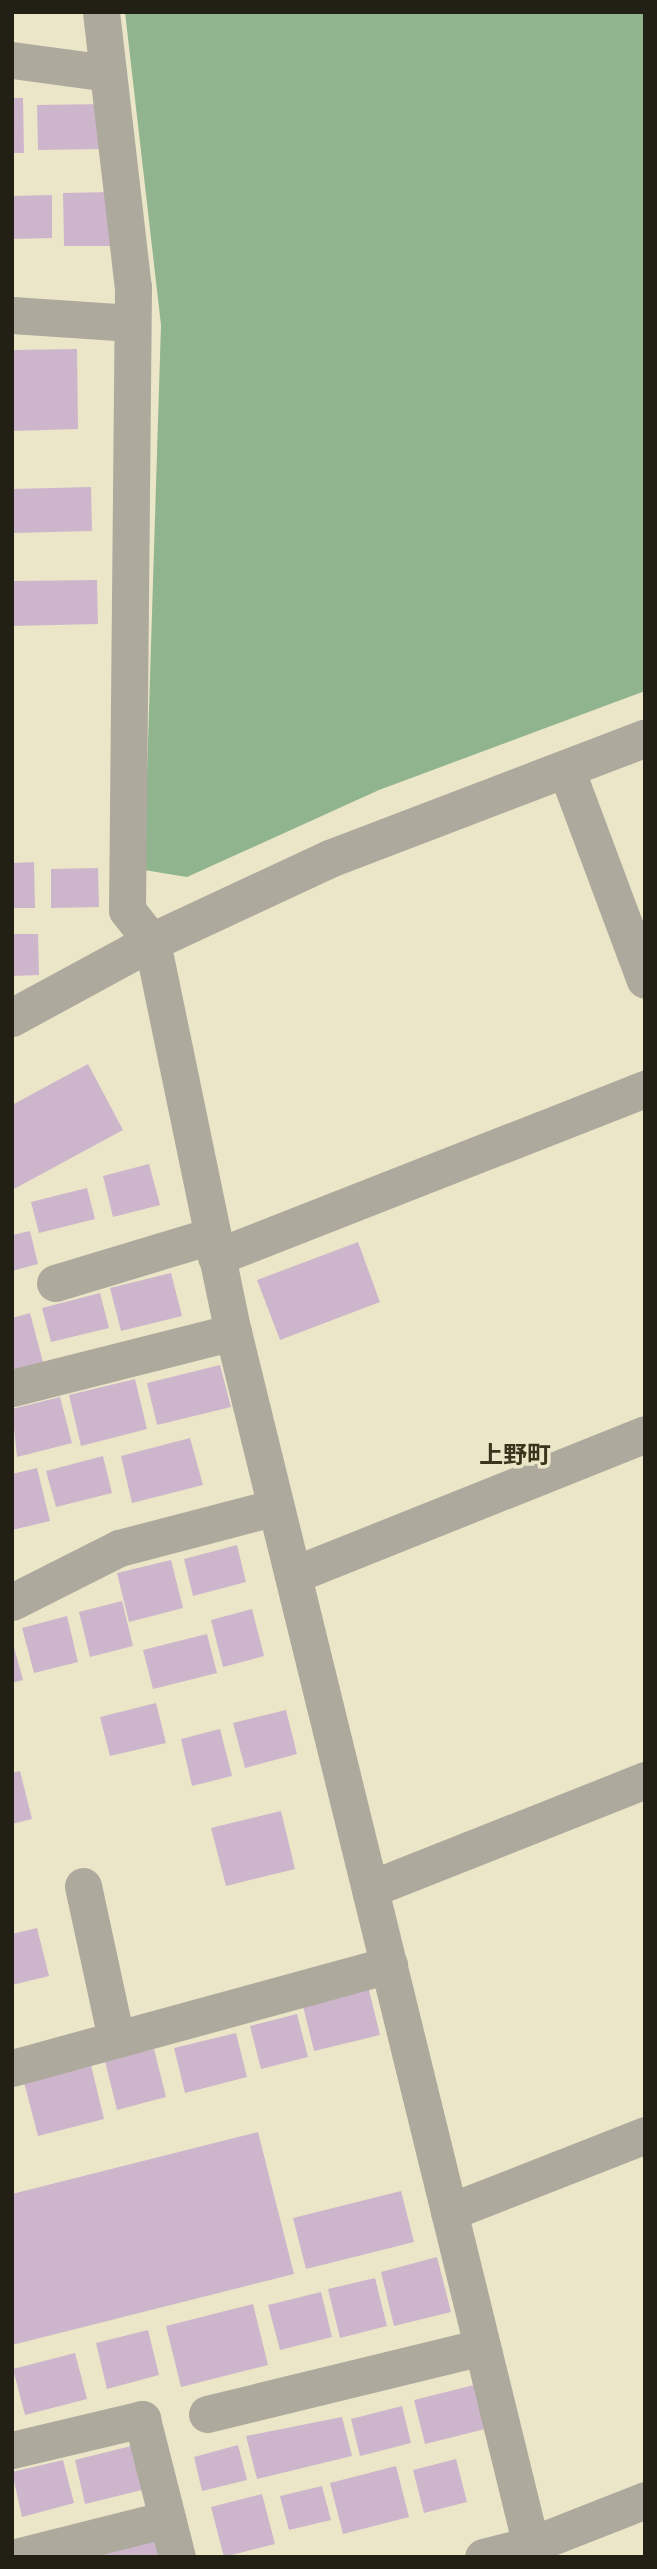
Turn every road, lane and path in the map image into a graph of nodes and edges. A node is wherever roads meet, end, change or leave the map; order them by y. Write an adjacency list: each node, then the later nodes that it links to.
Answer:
1 (101, 12): 3 (street)
2 (12, 60): 3 (street)
3 (108, 73): 5 (street)
4 (12, 315): 5 (street)
5 (132, 323): 8 (street)
6 (645, 739): 7 (street)
7 (566, 769): 8 (street); 9 (street)
8 (152, 942): 10 (street); 12 (street)
9 (645, 980)
10 (12, 1018)
11 (645, 1089): 12 (street)
12 (213, 1246): 13 (street); 14 (street)
13 (55, 1283)
14 (233, 1332): 15 (street); 17 (street)
15 (12, 1388)
16 (645, 1434): 18 (street)
17 (276, 1507): 18 (street); 19 (street)
18 (293, 1575): 22 (street)
19 (12, 1602)
20 (645, 1780): 22 (street)
21 (83, 1886): 24 (street)
22 (370, 1889): 23 (street)
23 (388, 1965): 24 (street); 27 (street)
24 (116, 2039): 25 (street)
25 (12, 2067)
26 (645, 2135): 27 (street)
27 (449, 2212): 28 (street)
28 (482, 2347): 29 (street); 33 (street)
29 (208, 2414)
30 (12, 2450): 32 (street)
31 (645, 2500): 33 (street)
32 (167, 2519): 34 (street); 35 (street)
33 (532, 2551): 36 (street)
34 (16, 2557)
35 (177, 2557)
36 (483, 2557)

